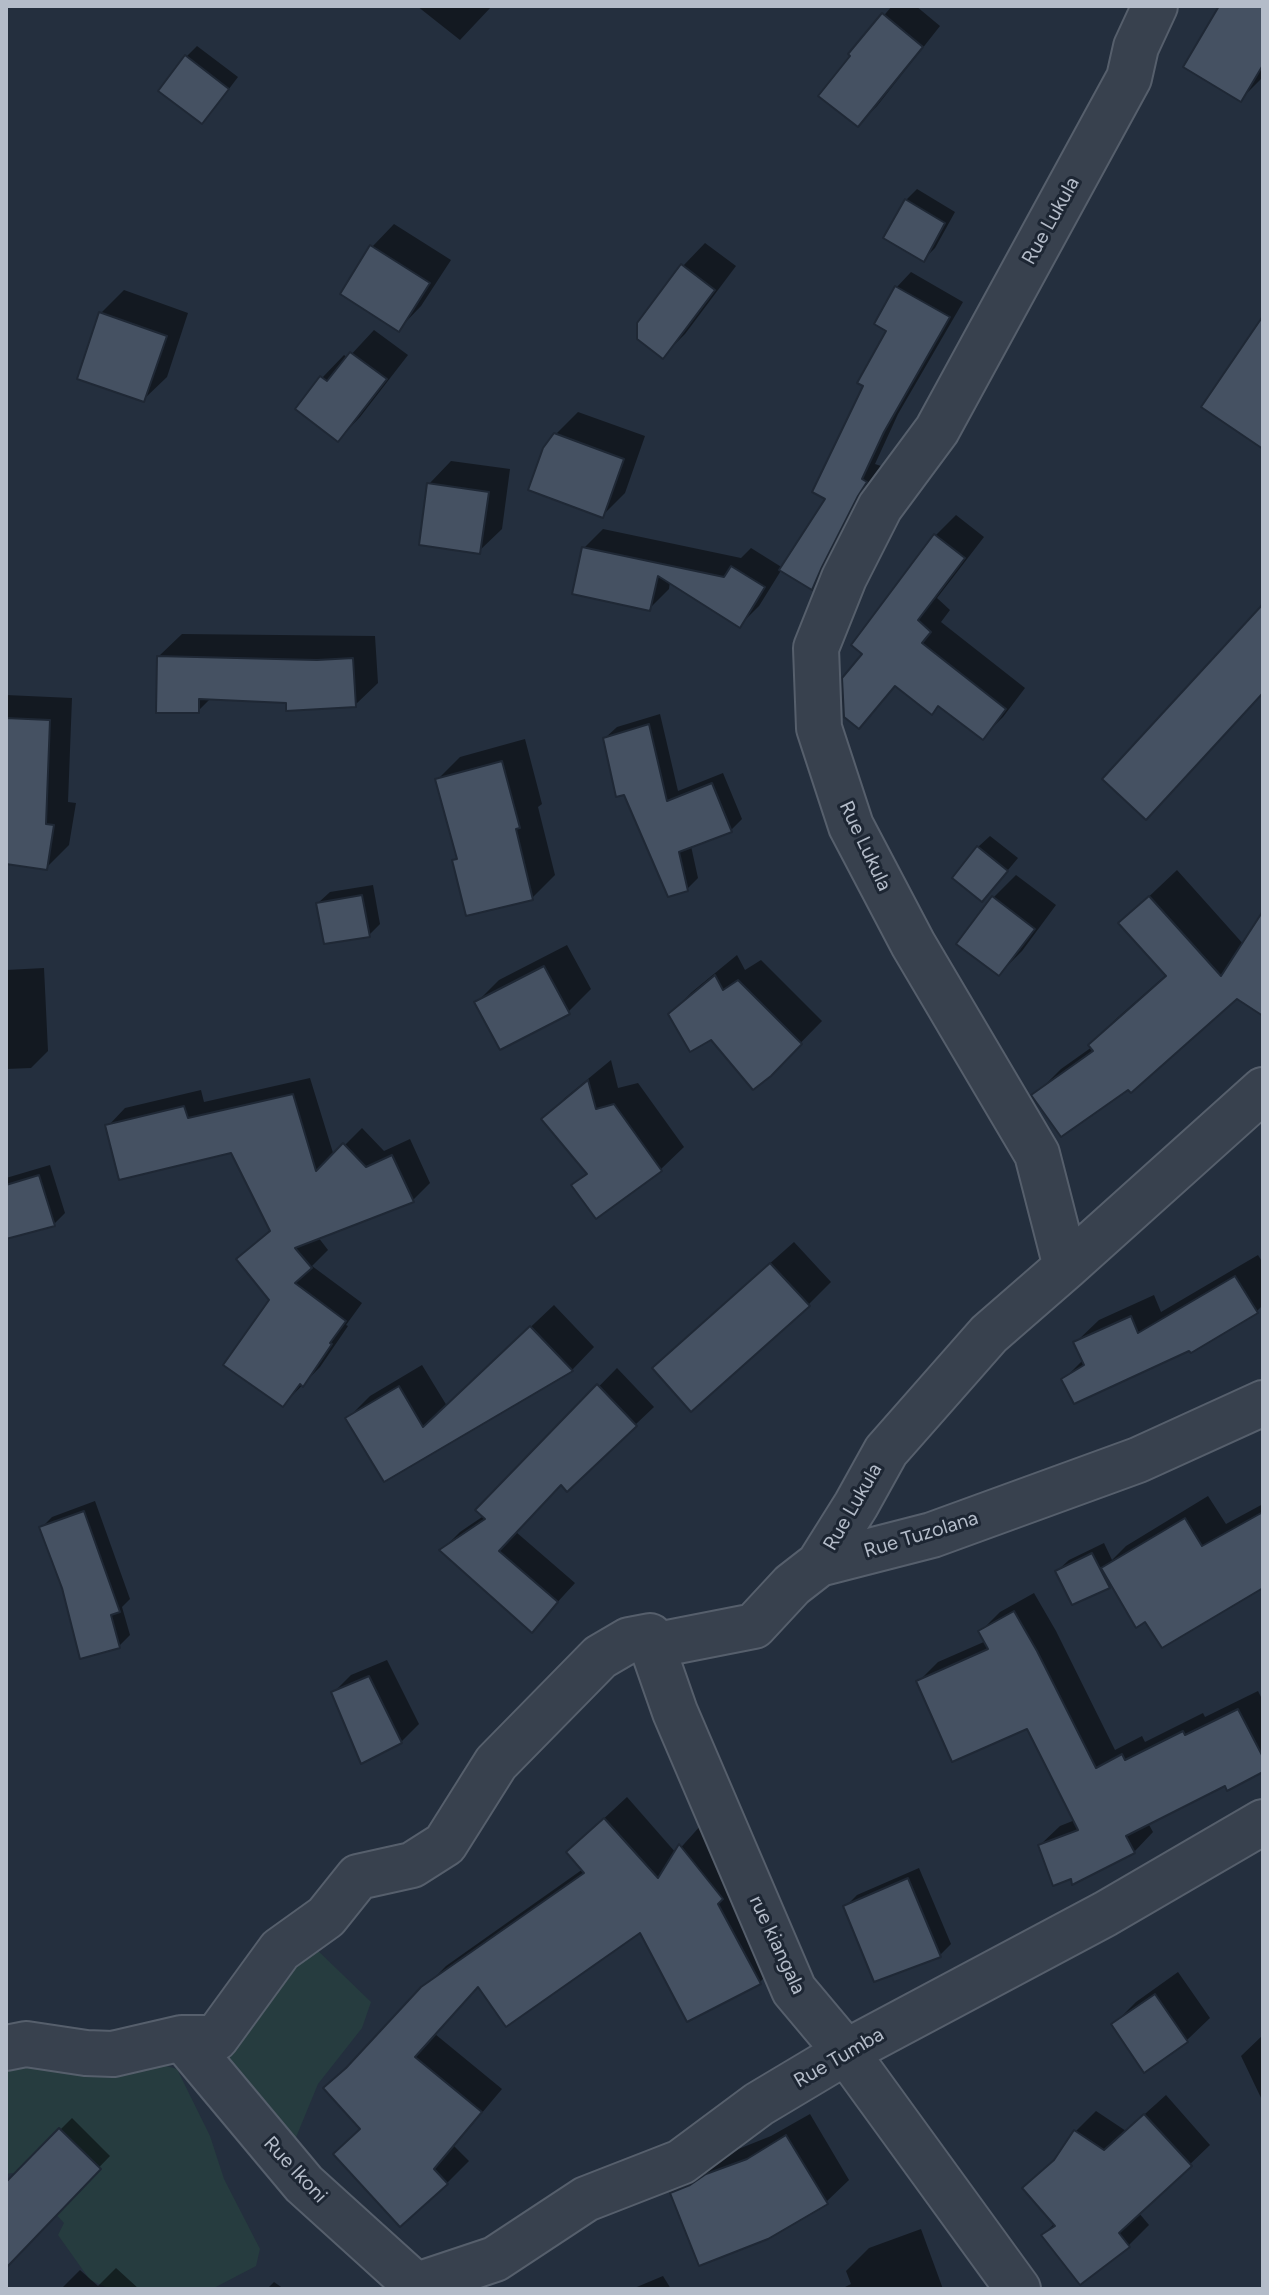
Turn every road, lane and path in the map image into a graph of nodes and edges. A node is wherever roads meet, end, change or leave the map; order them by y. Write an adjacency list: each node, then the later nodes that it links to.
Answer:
1 (1155, 6): 3 (street, Rue Lukula)
2 (1263, 1090): 3 (street)
3 (1066, 1267): 5 (street, Rue Lukula)
4 (1263, 1403): 5 (street, Rue Tuzolana)
5 (819, 1564): 6 (street, Rue Tuzolana)
6 (652, 1646): 8 (street, Rue Tuzolana); 10 (street, rue kiangala)
7 (1263, 1822): 10 (street, Rue Tumba)
8 (182, 2038): 9 (street); 11 (street, Rue Ikoni)
9 (6, 2048)
10 (846, 2052): 11 (street, Rue Tumba); 12 (street, rue kiangala)
11 (417, 2287)
12 (1018, 2289)

